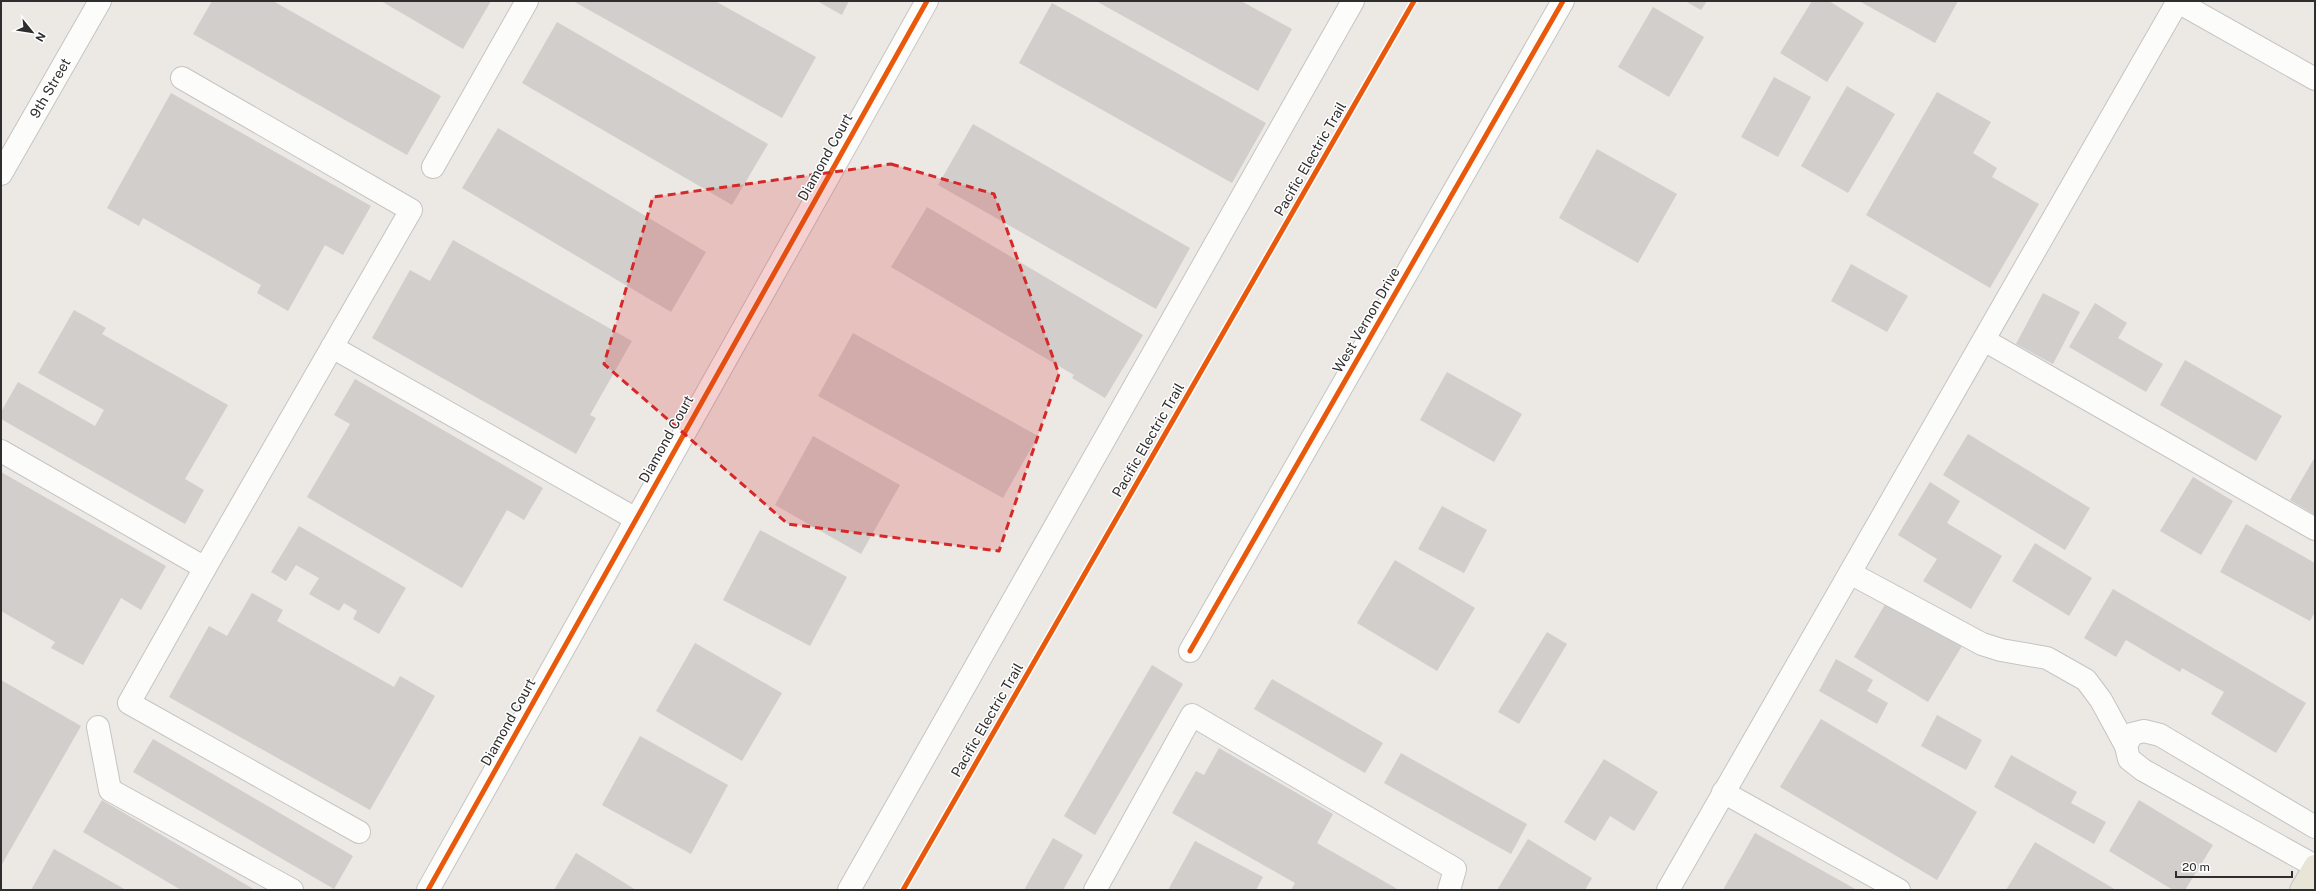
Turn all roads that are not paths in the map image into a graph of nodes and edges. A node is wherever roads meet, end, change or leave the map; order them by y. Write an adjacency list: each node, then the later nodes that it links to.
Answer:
1 (100, 1): 10 (street, 9th Street)
2 (527, 1): 9 (street)
3 (927, 1): 14 (street, Diamond Court)
4 (1353, 1): 27 (street)
5 (1563, 1): 18 (street, West Vernon Drive)
6 (2178, 2): 8 (street); 11 (street)
7 (182, 78): 12 (street)
8 (2315, 79)
9 (433, 167)
10 (1, 174)
11 (1984, 340): 15 (street); 17 (street)
12 (332, 347): 14 (street); 16 (street)
13 (1, 451): 16 (street)
14 (636, 519): 26 (street, Diamond Court)
15 (2315, 529)
16 (205, 568): 23 (street)
17 (1850, 573): 20 (street); 21 (street)
18 (1190, 651)
19 (98, 727): 25 (street)
20 (2126, 746): 22 (street); 24 (street)
21 (1723, 792): 30 (street); 31 (street)
22 (2315, 827)
23 (359, 832)
24 (2315, 866): 32 (main road)
25 (292, 890)
26 (428, 890)
27 (849, 890)
28 (1095, 890): 29 (street)
29 (1449, 890)
30 (1668, 890)
31 (1899, 890)
32 (2301, 890)

